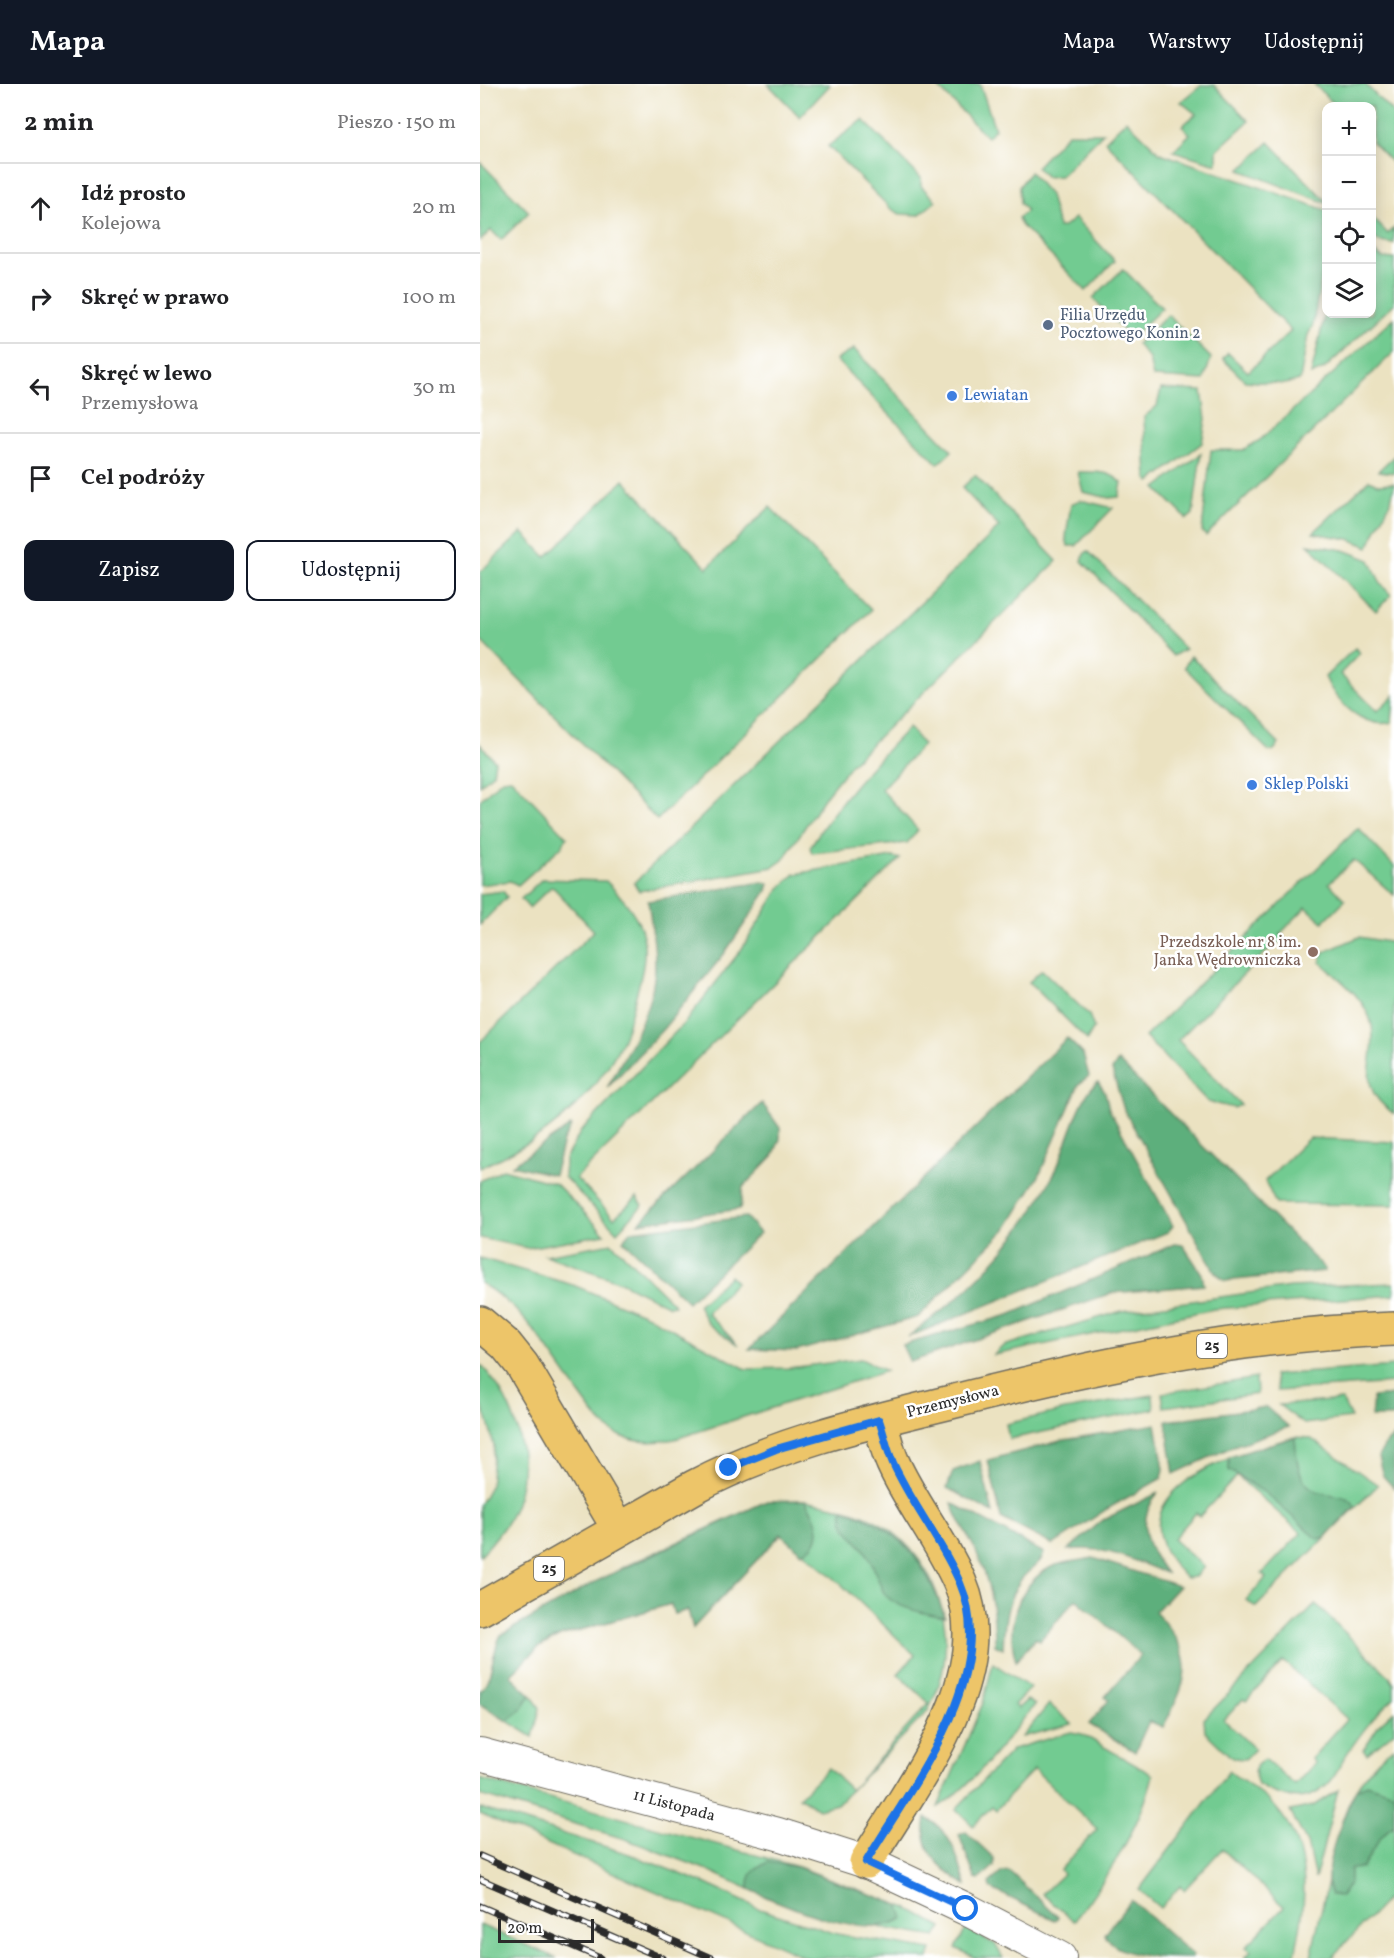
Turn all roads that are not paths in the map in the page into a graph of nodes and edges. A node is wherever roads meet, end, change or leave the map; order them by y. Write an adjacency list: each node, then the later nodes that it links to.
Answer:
1 (480, 1323): 4 (main road)
2 (1394, 1329): 3 (main road, Przemysłowa / 25)
3 (879, 1420): 4 (main road, Przemysłowa / 25); 7 (main road)
4 (619, 1528): 5 (main road, Przemysłowa / 25)
5 (480, 1610)
6 (480, 1754): 7 (street, 11 Listopada)
7 (866, 1862): 8 (street, 11 Listopada)
8 (1059, 1958)

